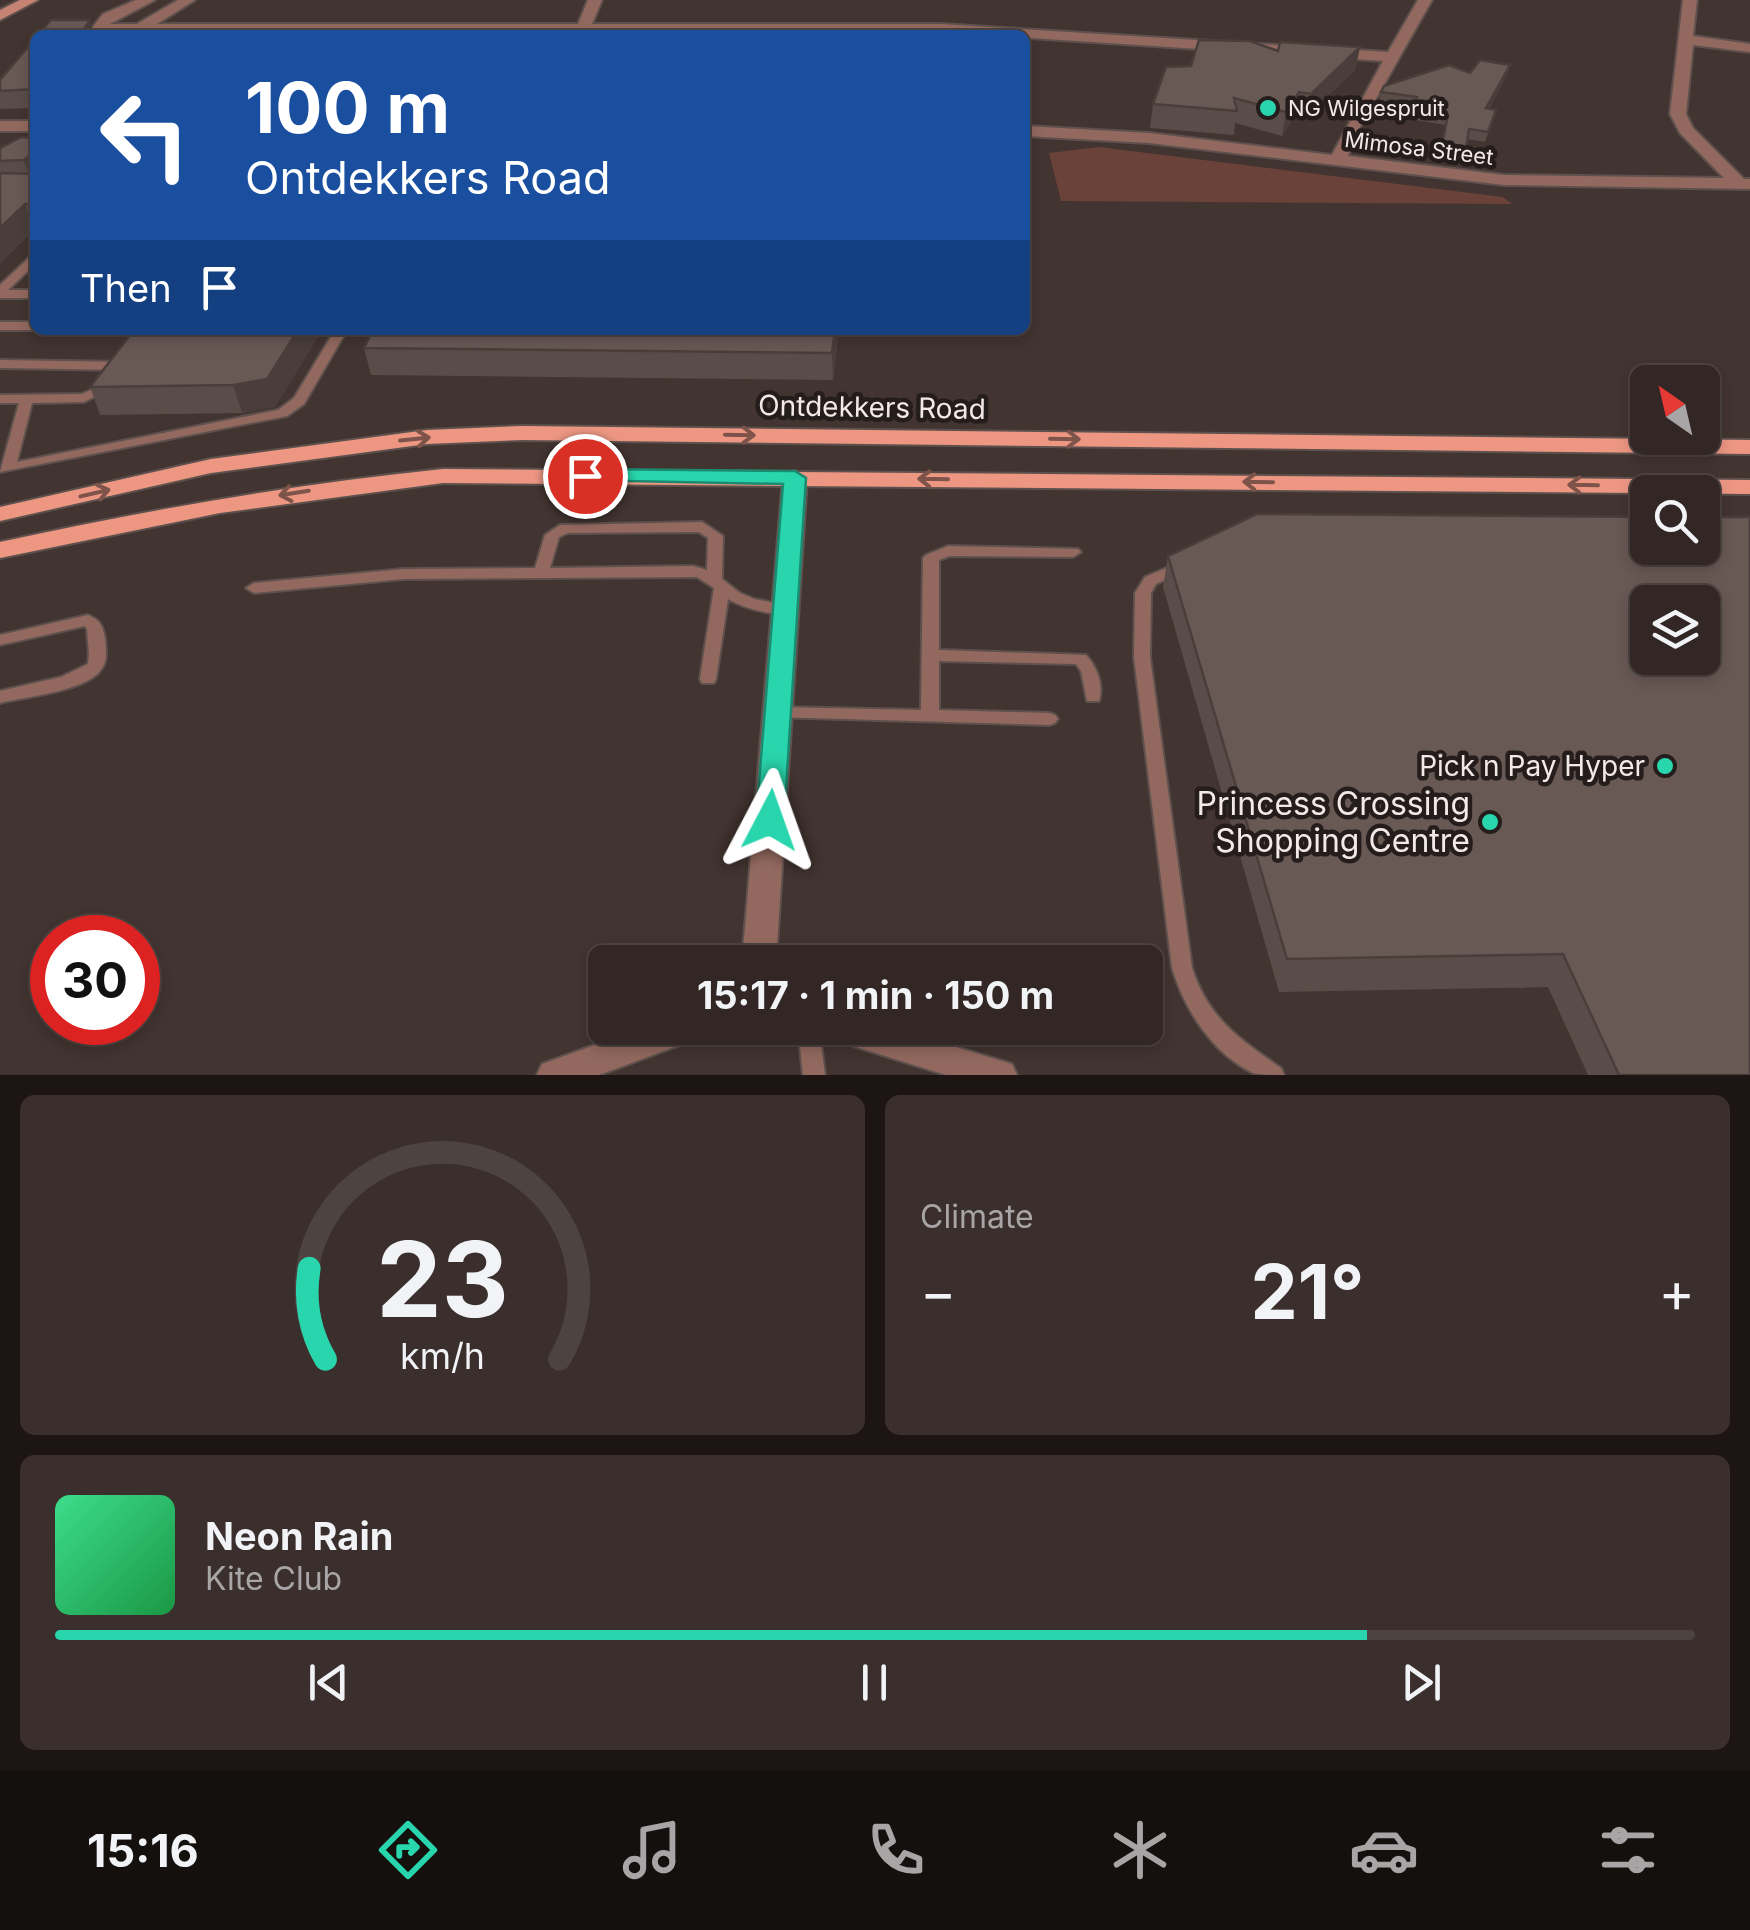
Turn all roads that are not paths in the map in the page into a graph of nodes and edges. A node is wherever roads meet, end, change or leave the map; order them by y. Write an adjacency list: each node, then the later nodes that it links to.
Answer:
1 (31, 0): 7 (main road)
2 (148, 0): 8 (street)
3 (188, 0): 9 (street)
4 (596, 0): 10 (street)
5 (1425, 0): 14 (street)
6 (1690, 0): 12 (street)
7 (1, 16)
8 (116, 30)
9 (137, 30)
10 (582, 30)
11 (1030, 32): 14 (street)
12 (1684, 39): 13 (street); 19 (street)
13 (1750, 48)
14 (1395, 57): 18 (street)
15 (0, 126): 16 (street)
16 (30, 126)
17 (1030, 131): 18 (street, Mimosa Street)
18 (1338, 161): 19 (street, Mimosa Street)
19 (1744, 184)
20 (30, 269): 21 (lane)
21 (0, 293): 22 (lane)
22 (30, 294)
23 (0, 326): 24 (lane)
24 (30, 326)
25 (338, 335): 30 (lane)
26 (0, 364): 28 (lane)
27 (0, 399): 28 (lane)
28 (26, 400): 30 (lane)
29 (1750, 447): 33 (main road, Ontdekkers Road, one-way to 29)
30 (4, 469)
31 (795, 478): 32 (main road, one-way to 31); 34 (main road, one-way to 34); 40 (street)
32 (1750, 487)
33 (0, 514)
34 (0, 550)
35 (1073, 552): 42 (lane)
36 (1194, 561): 56 (lane)
37 (541, 572): 38 (lane); 38 (lane); 39 (lane)
38 (718, 582): 40 (lane); 43 (lane)
39 (254, 588)
40 (785, 610): 46 (street)
41 (0, 640): 44 (lane)
42 (930, 656): 45 (lane); 47 (lane)
43 (708, 679)
44 (0, 697)
45 (1093, 697)
46 (778, 713): 47 (lane); 49 (street)
47 (930, 716): 48 (lane)
48 (1050, 719)
49 (760, 945)
50 (638, 1045): 53 (street)
51 (811, 1045): 54 (lane)
52 (899, 1045): 55 (street)
53 (556, 1075)
54 (814, 1075)
55 (999, 1075)
56 (1272, 1075)

